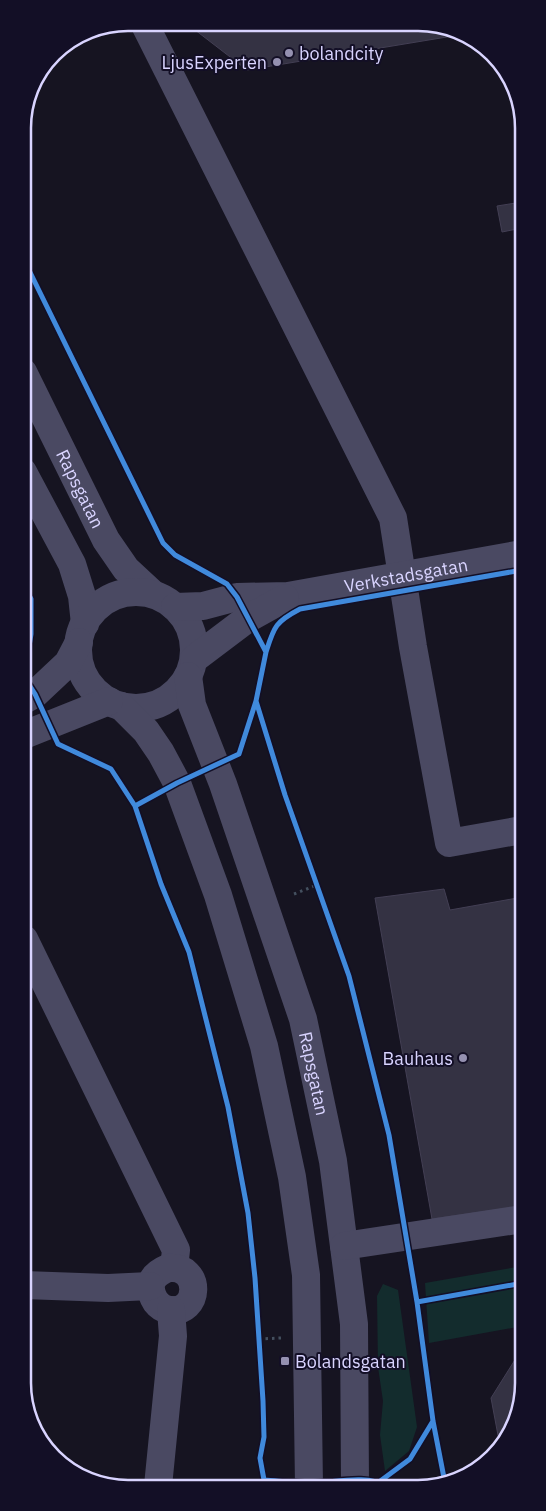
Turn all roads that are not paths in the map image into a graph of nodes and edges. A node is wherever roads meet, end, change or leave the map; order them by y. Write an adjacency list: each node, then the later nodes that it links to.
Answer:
1 (148, 31): 5 (street)
2 (31, 388): 7 (street, Rapsgatan)
3 (31, 487): 8 (street)
4 (515, 555): 5 (street, Verkstadsgatan)
5 (402, 575): 6 (street, Verkstadsgatan); 13 (street)
6 (288, 596): 7 (street, Verkstadsgatan); 9 (street, Verkstadsgatan)
7 (164, 600): 8 (street); 9 (street)
8 (82, 633): 10 (street); 11 (street)
9 (191, 667): 11 (street); 16 (street, Rapsgatan)
10 (31, 696)
11 (115, 703): 12 (street); 22 (street)
12 (31, 733)
13 (515, 831)
14 (31, 953): 17 (street)
15 (515, 1220): 16 (street)
16 (344, 1246): 23 (street, Rapsgatan)
17 (174, 1268): 19 (street); 20 (street)
18 (31, 1285): 19 (street)
19 (150, 1286): 20 (street)
20 (171, 1310): 21 (street)
21 (159, 1480)
22 (309, 1480)
23 (355, 1480)

